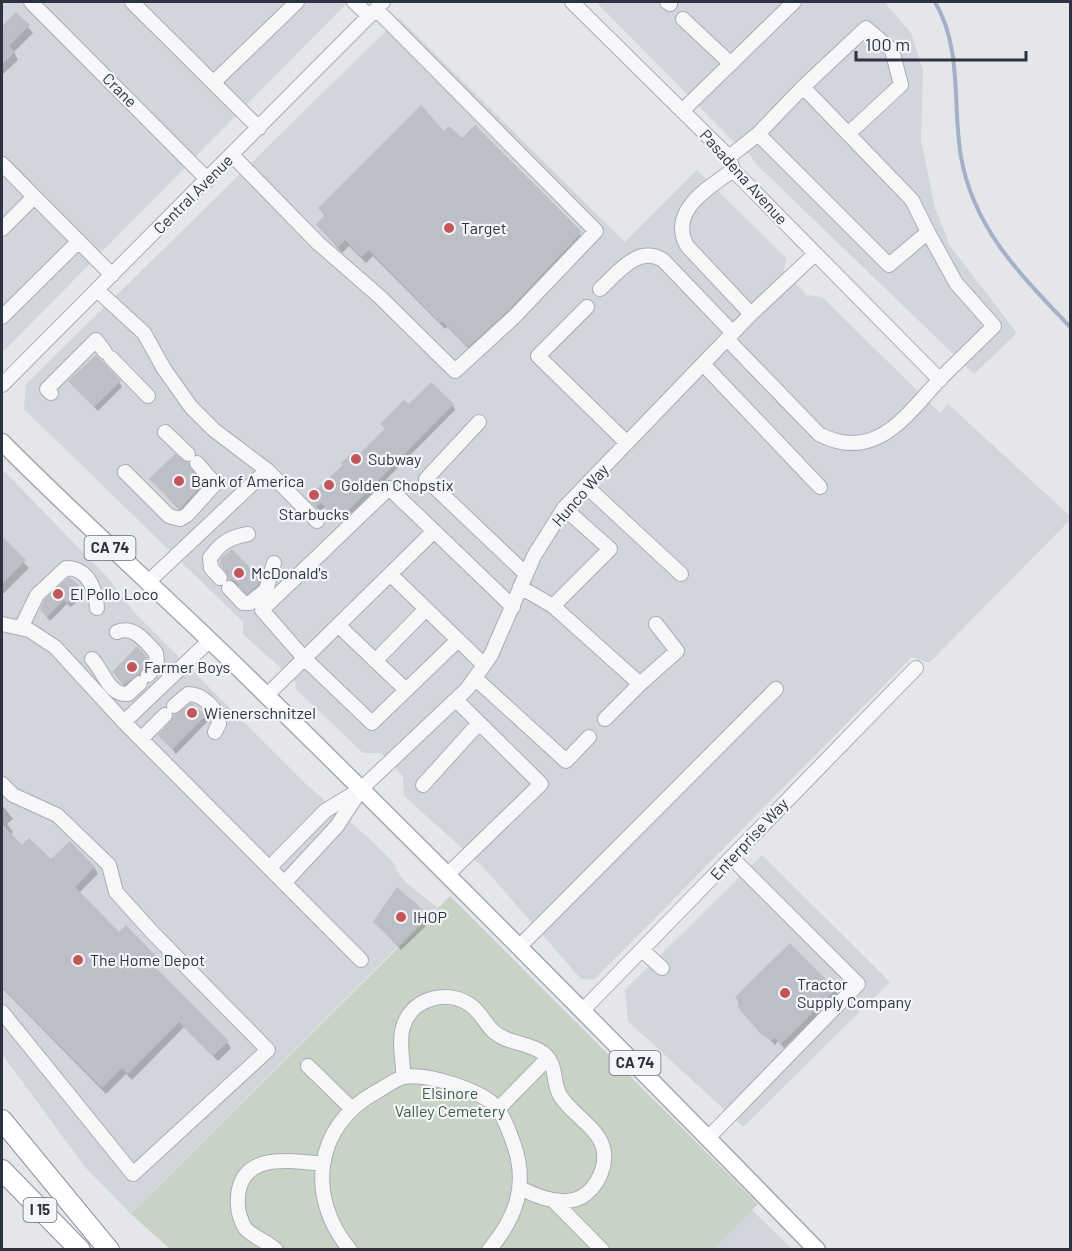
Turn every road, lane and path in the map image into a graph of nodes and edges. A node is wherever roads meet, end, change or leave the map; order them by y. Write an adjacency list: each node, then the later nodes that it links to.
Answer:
1 (31, 2): 21 (street, Crane)
2 (132, 2): 12 (street)
3 (297, 2): 12 (street)
4 (354, 2): 8 (street)
5 (572, 2): 9 (street, Pasadena Avenue)
6 (592, 2): 9 (street)
7 (794, 2): 11 (street)
8 (376, 9): 15 (street, Central Avenue); 18 (street)
9 (582, 12): 14 (street, Pasadena Avenue)
10 (682, 19): 11 (street)
11 (731, 63): 14 (street)
12 (214, 82): 15 (street)
13 (803, 87): 16 (street); 17 (street); 17 (street)
14 (682, 111): 19 (street, Pasadena Avenue)
15 (259, 128): 18 (street, Central Avenue)
16 (758, 134): 19 (street); 24 (street)
17 (848, 134): 24 (street)
18 (232, 155): 21 (street, Central Avenue)
19 (731, 163): 26 (street, Pasadena Avenue); 31 (street)
20 (2, 164): 22 (street)
21 (208, 180): 27 (street, Central Avenue)
22 (34, 197): 23 (street); 25 (street)
23 (2, 229)
24 (928, 232): 35 (street)
25 (79, 241): 27 (street); 32 (street)
26 (815, 254): 31 (street, Hunco Way); 35 (street, Pasadena Avenue)
27 (112, 275): 29 (street, Central Avenue)
28 (600, 289): 33 (street)
29 (97, 290): 36 (street, Central Avenue); 43 (street)
30 (587, 307): 42 (street)
31 (751, 314): 33 (street, Hunco Way)
32 (2, 317)
33 (730, 336): 34 (street, Hunco Way); 35 (street)
34 (703, 364): 42 (street, Hunco Way); 46 (street)
35 (940, 380)
36 (2, 385)
37 (51, 393): 38 (street)
38 (148, 396)
39 (479, 422): 53 (street)
40 (165, 432): 44 (street)
41 (2, 442): 55 (main road, CA 74)
42 (627, 443): 45 (street, Hunco Way)
43 (267, 470): 48 (street); 55 (street)
44 (125, 472)
45 (586, 486): 47 (street, Hunco Way); 54 (street)
46 (820, 487)
47 (564, 508): 53 (street, Hunco Way); 57 (street)
48 (317, 521)
49 (434, 531): 52 (street); 58 (street); 68 (street)
50 (248, 534): 51 (street)
51 (274, 563)
52 (390, 574): 60 (street); 63 (street)
53 (526, 574): 56 (street, Hunco Way)
54 (681, 574)
55 (147, 583): 66 (main road, CA 74)
56 (520, 587): 57 (street); 58 (street, Hunco Way)
57 (554, 606): 74 (street)
58 (513, 607): 71 (street, Hunco Way)
59 (98, 608): 64 (street)
60 (426, 609): 67 (street); 70 (street)
61 (2, 624): 64 (street)
62 (656, 624): 74 (street)
63 (338, 625): 68 (street); 70 (street)
64 (21, 628): 80 (street)
65 (117, 632): 69 (street)
66 (210, 640): 77 (main road, CA 74); 80 (street)
67 (458, 640): 71 (street); 76 (street)
68 (304, 658): 76 (street); 77 (street)
69 (92, 659)
70 (375, 661): 76 (street)
71 (484, 665): 73 (street, Hunco Way)
72 (916, 668): 88 (street, Enterprise Way)
73 (475, 678): 78 (street, Hunco Way); 83 (street)
74 (640, 684): 79 (street)
75 (776, 689): 92 (street)
76 (406, 690)
77 (267, 695): 87 (main road, CA 74)
78 (456, 700): 81 (street); 87 (street, Hunco Way)
79 (605, 719)
80 (124, 722): 84 (street)
81 (479, 723): 86 (street); 90 (street)
82 (215, 732): 84 (street)
83 (589, 737)
84 (141, 739): 89 (street)
85 (2, 784): 97 (street)
86 (423, 785)
87 (361, 789): 89 (street, Hunco Way); 90 (main road, CA 74); 91 (street, Hunco Way)
88 (732, 858): 93 (street, Enterprise Way); 104 (street)
89 (270, 867): 91 (street)
90 (454, 880): 92 (main road, CA 74)
91 (285, 882): 94 (street)
92 (520, 946): 96 (main road, CA 74)
93 (642, 950): 95 (street); 96 (street, Enterprise Way)
94 (361, 960)
95 (662, 968)
96 (583, 1010): 104 (main road, CA 74)
97 (2, 1012)
98 (548, 1058): 100 (street); 102 (street); 108 (street)
99 (308, 1066): 101 (street)
100 (403, 1077): 101 (street); 102 (street)
101 (351, 1108): 105 (street)
102 (498, 1109): 107 (street)
103 (2, 1120): 110 (highway)
104 (708, 1138): 115 (main road, CA 74)
105 (323, 1164): 111 (street); 112 (street)
106 (2, 1170): 109 (highway, I 15)
107 (522, 1189): 108 (street); 113 (street)
108 (553, 1200): 114 (street)
109 (80, 1250)
110 (109, 1250)
111 (276, 1250)
112 (350, 1250)
113 (489, 1250)
114 (602, 1250)
115 (817, 1250)

